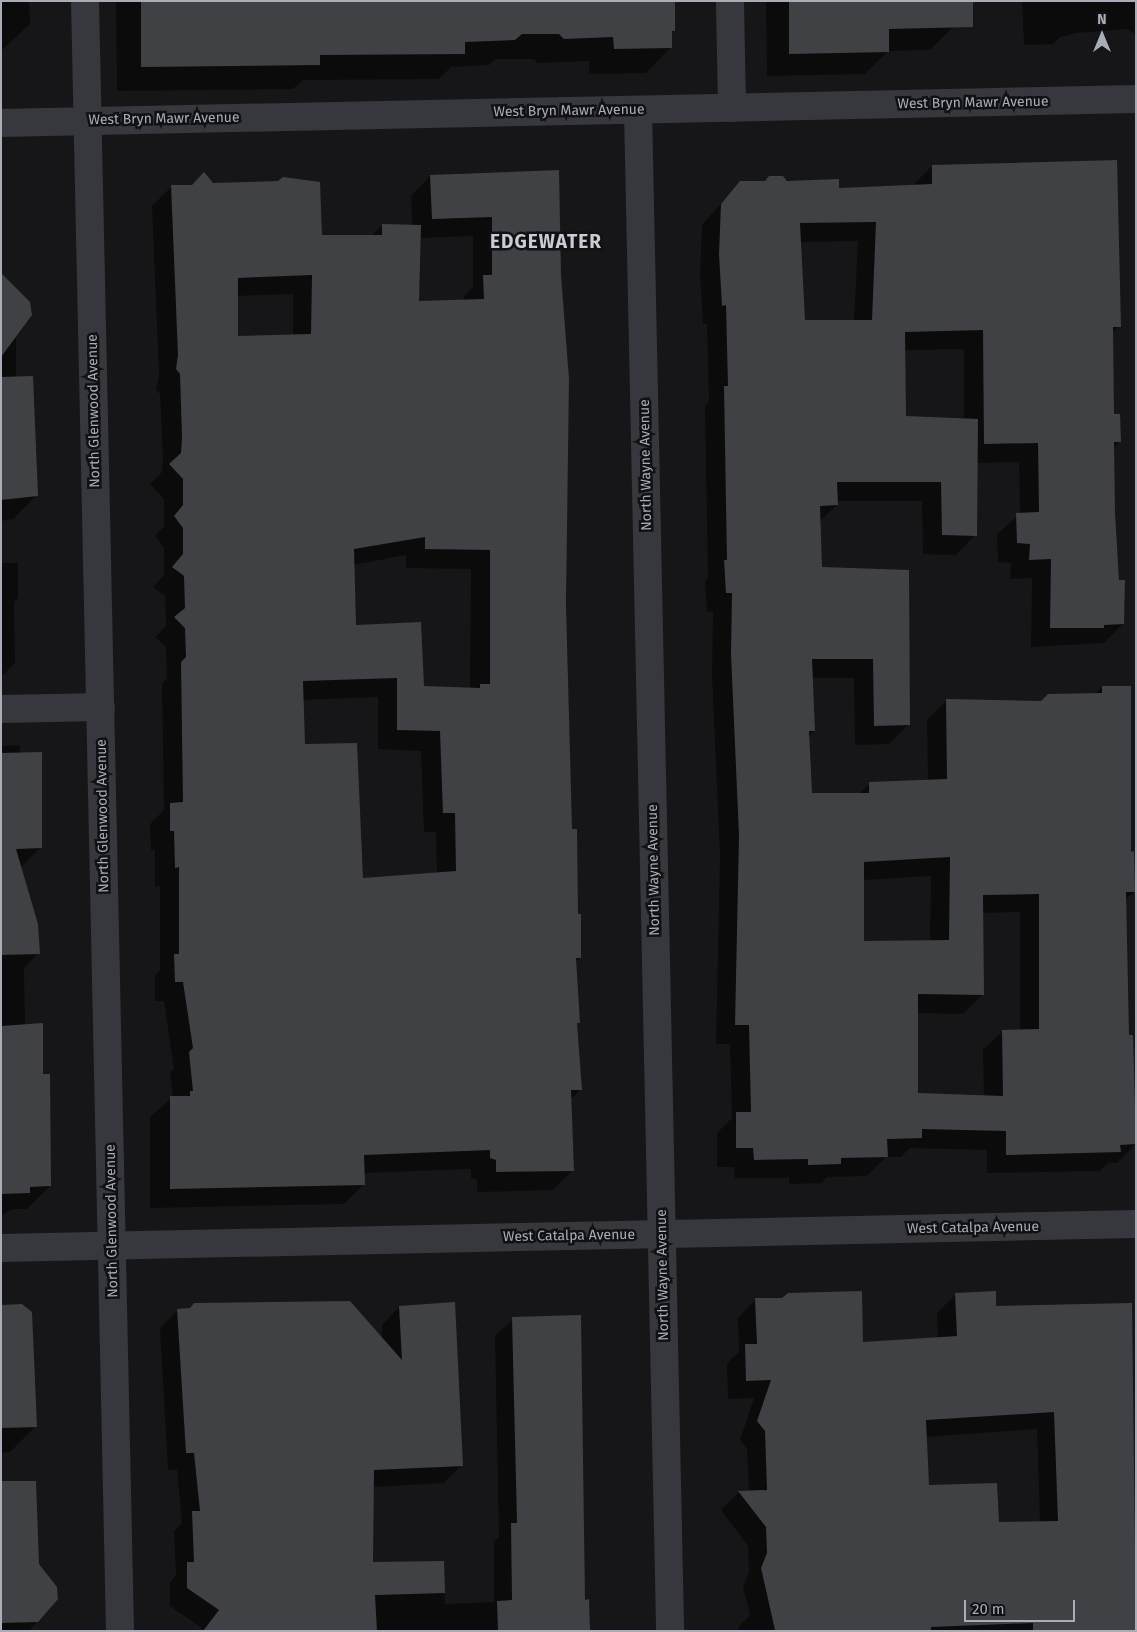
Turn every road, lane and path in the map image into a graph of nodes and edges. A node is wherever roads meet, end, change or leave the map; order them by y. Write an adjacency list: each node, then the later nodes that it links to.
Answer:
1 (85, 1): 6 (street, North Glenwood Avenue)
2 (730, 1): 4 (street)
3 (1136, 99): 4 (street, West Bryn Mawr Avenue)
4 (732, 108): 5 (street, West Bryn Mawr Avenue)
5 (638, 110): 6 (street, West Bryn Mawr Avenue); 11 (street, North Wayne Avenue)
6 (88, 121): 7 (street, West Bryn Mawr Avenue); 8 (street, North Glenwood Avenue)
7 (1, 123)
8 (101, 707): 9 (street); 12 (street, North Glenwood Avenue)
9 (1, 709)
10 (1136, 1224): 11 (street, West Catalpa Avenue)
11 (662, 1234): 12 (street, West Catalpa Avenue); 15 (street, North Wayne Avenue)
12 (112, 1246): 13 (street, West Catalpa Avenue); 14 (street, North Glenwood Avenue)
13 (1, 1248)
14 (120, 1631)
15 (670, 1631)

